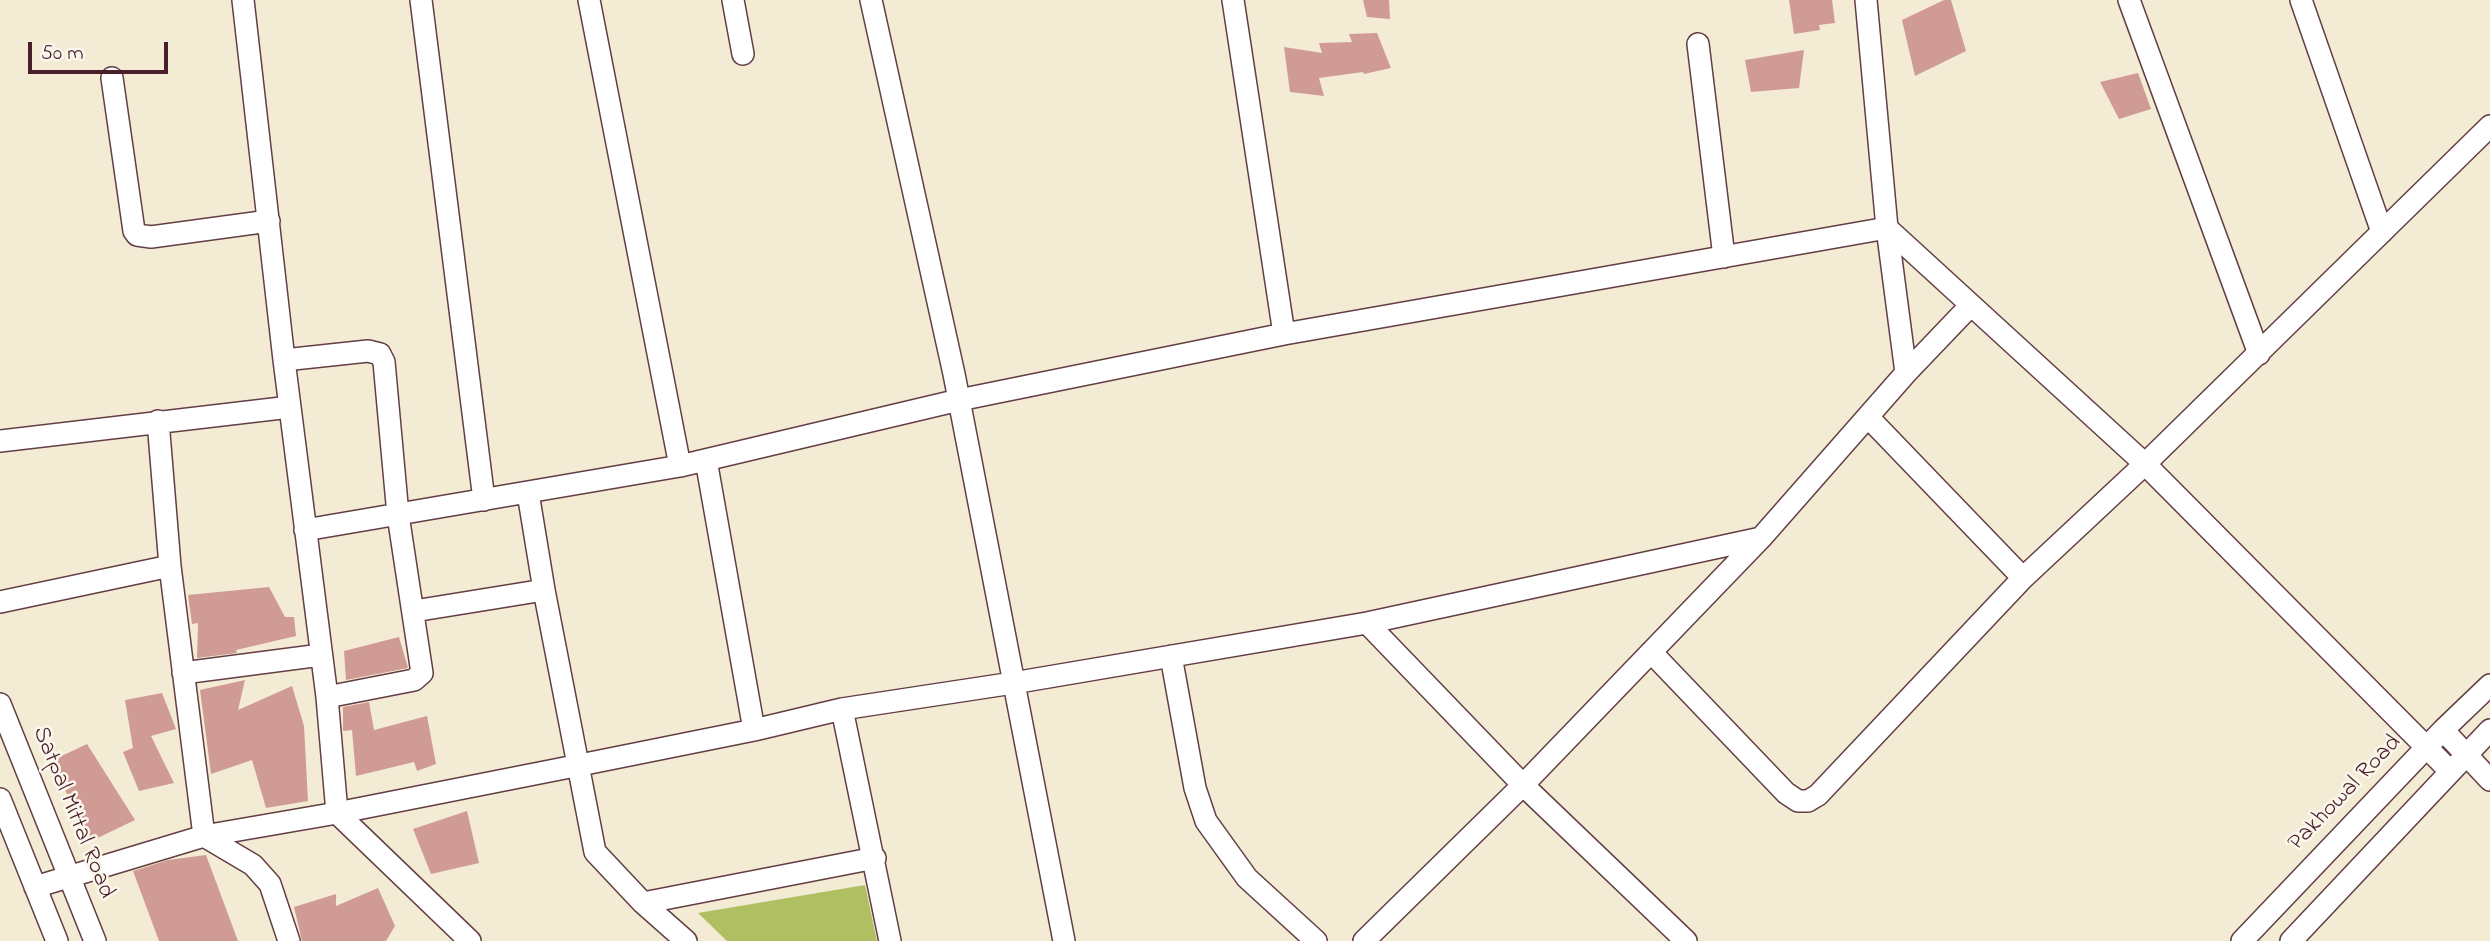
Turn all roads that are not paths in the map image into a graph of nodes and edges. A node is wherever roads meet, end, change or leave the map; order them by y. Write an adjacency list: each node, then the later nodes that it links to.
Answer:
1 (243, 0): 14 (street)
2 (421, 0): 32 (street)
3 (589, 0): 30 (street)
4 (733, 0): 11 (street)
5 (871, 0): 23 (street)
6 (1233, 0): 19 (street)
7 (1866, 0): 15 (street)
8 (2129, 0): 20 (street)
9 (2301, 0): 16 (street)
10 (1698, 44): 17 (street)
11 (743, 54)
12 (112, 78): 14 (street)
13 (2490, 126): 16 (street)
14 (269, 221): 21 (street)
15 (1887, 228): 17 (street); 18 (street); 22 (street)
16 (2382, 232): 20 (street)
17 (1724, 257): 19 (street)
18 (1971, 305): 22 (street); 29 (street)
19 (1284, 334): 23 (street)
20 (2259, 354): 29 (street)
21 (284, 360): 24 (street); 33 (street)
22 (1906, 373): 25 (street)
23 (959, 400): 28 (street); 46 (street)
24 (290, 407): 26 (street); 34 (street)
25 (1868, 417): 35 (street); 37 (street)
26 (158, 421): 27 (street); 36 (street)
27 (0, 441)
28 (706, 460): 30 (street); 51 (street)
29 (2145, 464): 37 (street); 54 (street)
30 (680, 466): 31 (street)
31 (528, 493): 32 (street); 38 (street)
32 (484, 500): 33 (street)
33 (398, 515): 34 (street); 40 (street)
34 (305, 530): 43 (street)
35 (1762, 538): 41 (street); 42 (street)
36 (170, 566): 39 (street); 45 (street)
37 (2023, 578): 42 (street)
38 (544, 590): 40 (street); 56 (street)
39 (0, 603)
40 (414, 611): 48 (street)
41 (1367, 623): 44 (street); 59 (street)
42 (1651, 652): 59 (street)
43 (321, 655): 45 (street); 48 (street)
44 (1171, 656): 46 (street); 74 (street)
45 (183, 673): 62 (street)
46 (1013, 683): 50 (street); 67 (street)
47 (2490, 685): 52 (street, Pakhowal Road)
48 (327, 697): 61 (street)
49 (0, 704): 64 (street, Satpal Mittal Road)
50 (842, 709): 51 (street); 63 (street)
51 (754, 730): 56 (street)
52 (2443, 730): 54 (street, Pakhowal Road); 55 (street)
53 (2490, 730): 55 (street)
54 (2426, 749): 57 (street); 77 (street, Pakhowal Road)
55 (2466, 753): 57 (street); 58 (street)
56 (580, 765): 61 (street); 66 (street)
57 (2450, 771): 78 (street)
58 (2490, 780)
59 (1523, 785): 75 (street); 76 (street)
60 (0, 799): 65 (street)
61 (337, 813): 62 (street); 71 (street)
62 (204, 836): 64 (street); 70 (street)
63 (874, 858): 66 (street); 73 (street)
64 (69, 877): 65 (street); 69 (street, Satpal Mittal Road)
65 (35, 887): 68 (street)
66 (643, 903): 72 (street)
67 (1062, 940)
68 (57, 941)
69 (95, 941)
70 (289, 941)
71 (470, 941)
72 (686, 941)
73 (890, 941)
74 (1316, 941)
75 (1364, 941)
76 (1686, 941)
77 (2242, 941)
78 (2291, 941)

